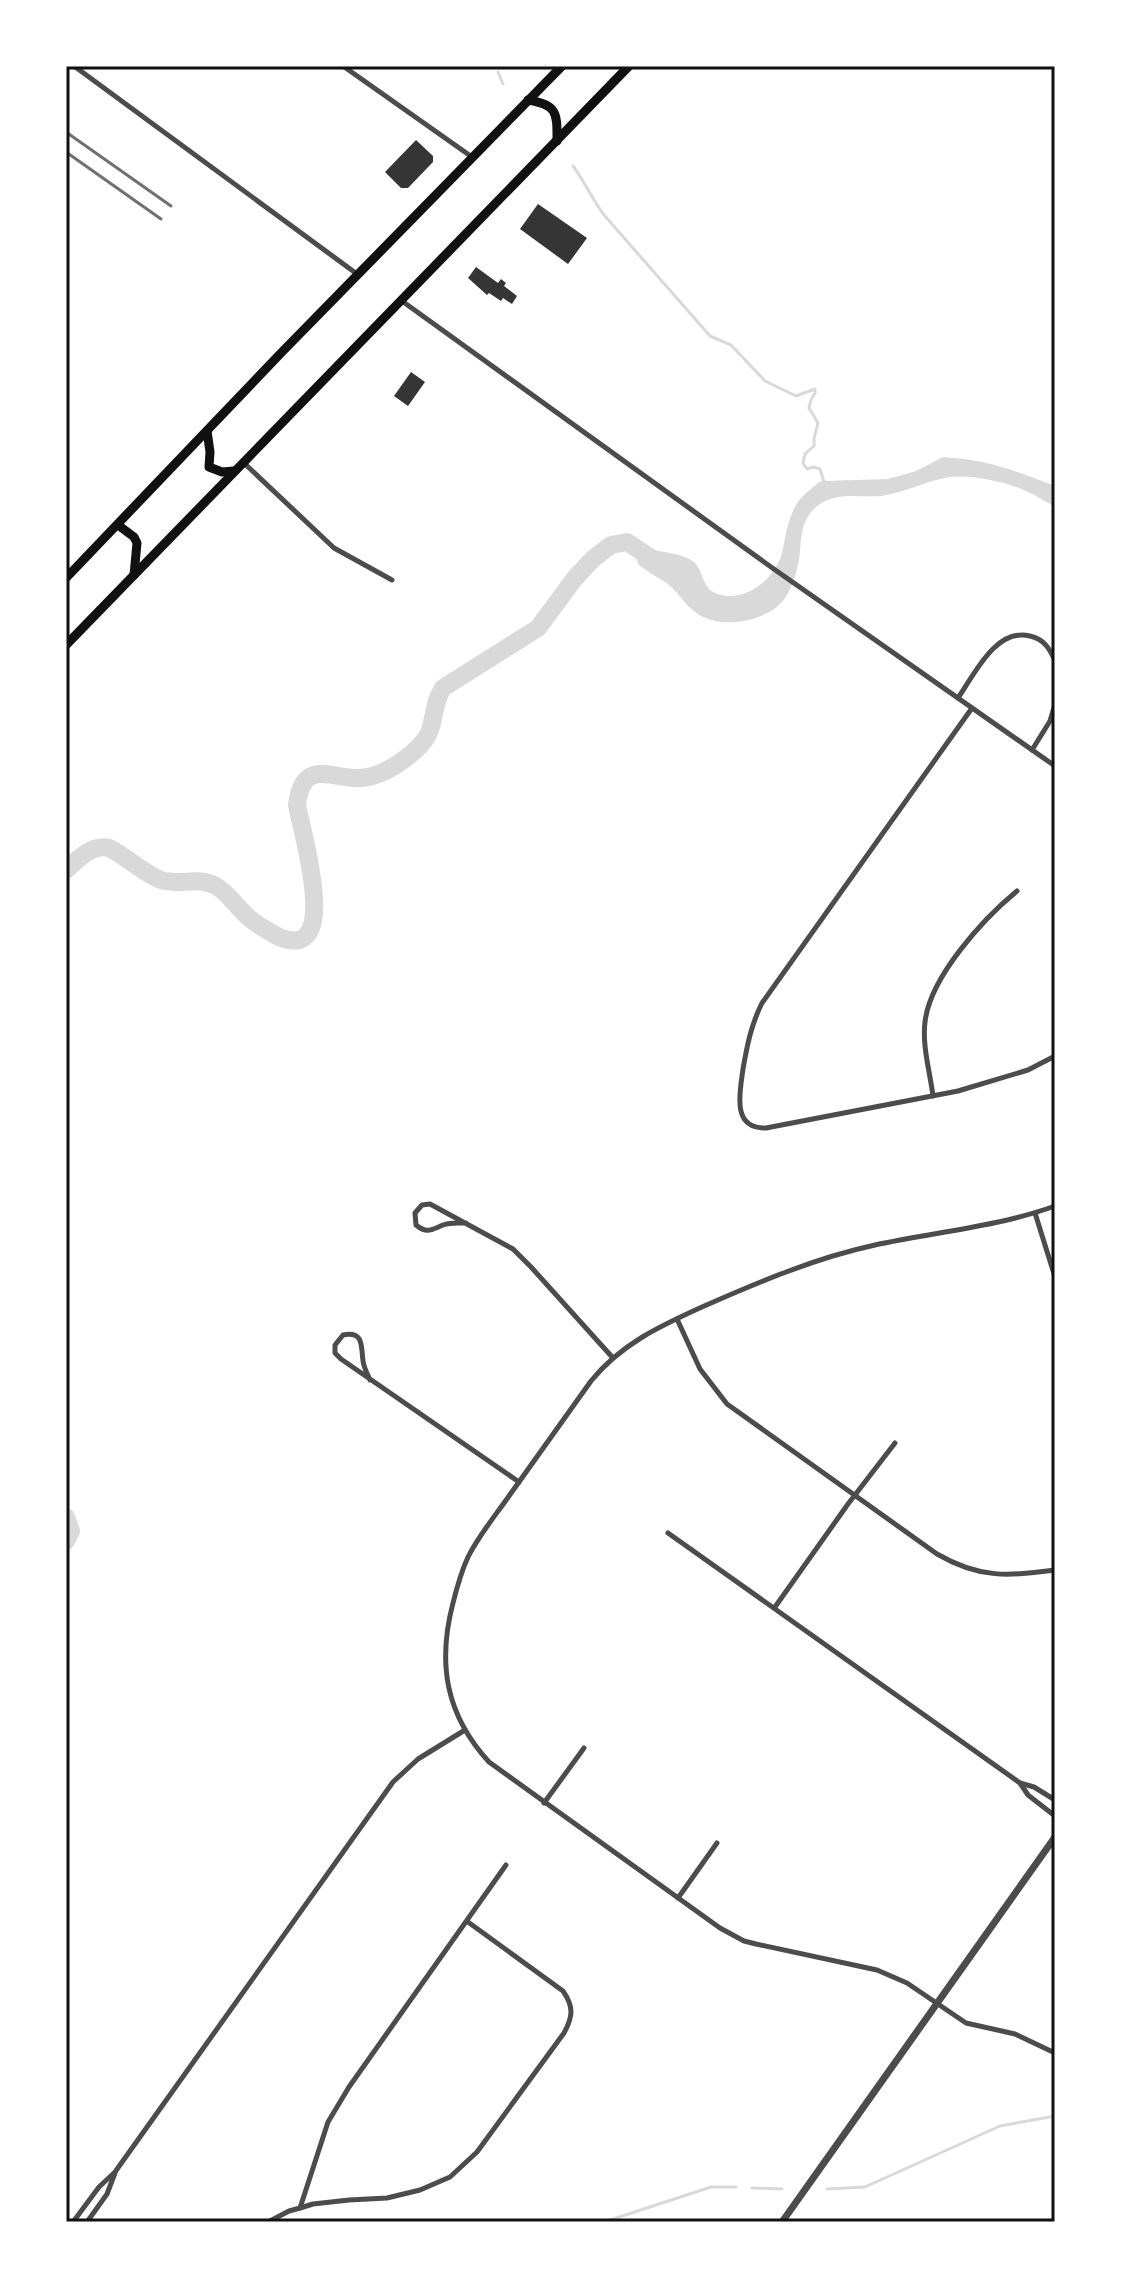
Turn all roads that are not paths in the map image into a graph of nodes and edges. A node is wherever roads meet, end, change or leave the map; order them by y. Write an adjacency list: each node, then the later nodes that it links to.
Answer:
1 (74, 66): 8 (street)
2 (343, 66): 7 (street)
3 (562, 66): 5 (main road)
4 (629, 66): 6 (main road)
5 (528, 100): 6 (main road); 7 (main road)
6 (557, 141): 9 (main road)
7 (472, 158): 8 (main road)
8 (358, 274): 10 (main road)
9 (402, 301): 11 (main road); 19 (street)
10 (207, 431): 12 (main road); 13 (main road)
11 (244, 462): 12 (main road); 16 (street)
12 (234, 471): 14 (main road)
13 (118, 525): 14 (main road); 15 (main road)
14 (134, 575): 17 (main road)
15 (66, 578)
16 (392, 580)
17 (66, 645)
18 (1055, 661): 19 (street)
19 (958, 698): 21 (street)
20 (1055, 704): 22 (street)
21 (972, 708): 22 (street); 26 (street)
22 (1032, 750): 23 (street)
23 (1055, 766)
24 (1017, 891): 26 (street)
25 (1055, 1056): 26 (street)
26 (933, 1096)
27 (1055, 1206): 28 (street)
28 (1034, 1213): 30 (street); 31 (street)
29 (466, 1223): 29 (street); 32 (street)
30 (1055, 1277)
31 (677, 1319): 32 (street); 36 (street)
32 (613, 1358): 35 (street)
33 (370, 1380): 33 (street); 35 (street)
34 (895, 1443): 36 (street)
35 (519, 1482): 40 (street)
36 (854, 1496): 38 (street); 39 (street)
37 (668, 1533): 39 (street)
38 (1055, 1570)
39 (775, 1607): 42 (street)
40 (465, 1730): 44 (street); 53 (street)
41 (584, 1748): 44 (street)
42 (1020, 1783): 43 (street); 45 (street)
43 (1055, 1800)
44 (544, 1803): 49 (street)
45 (1055, 1816)
46 (1055, 1837): 51 (street)
47 (717, 1843): 49 (street)
48 (506, 1865): 50 (street)
49 (678, 1898): 51 (street)
50 (468, 1922): 54 (street); 54 (street)
51 (937, 2004): 52 (street); 58 (street)
52 (1055, 2053)
53 (115, 2172): 55 (street); 56 (street)
54 (300, 2208): 57 (street)
55 (73, 2222)
56 (87, 2222)
57 (268, 2222)
58 (782, 2222)

